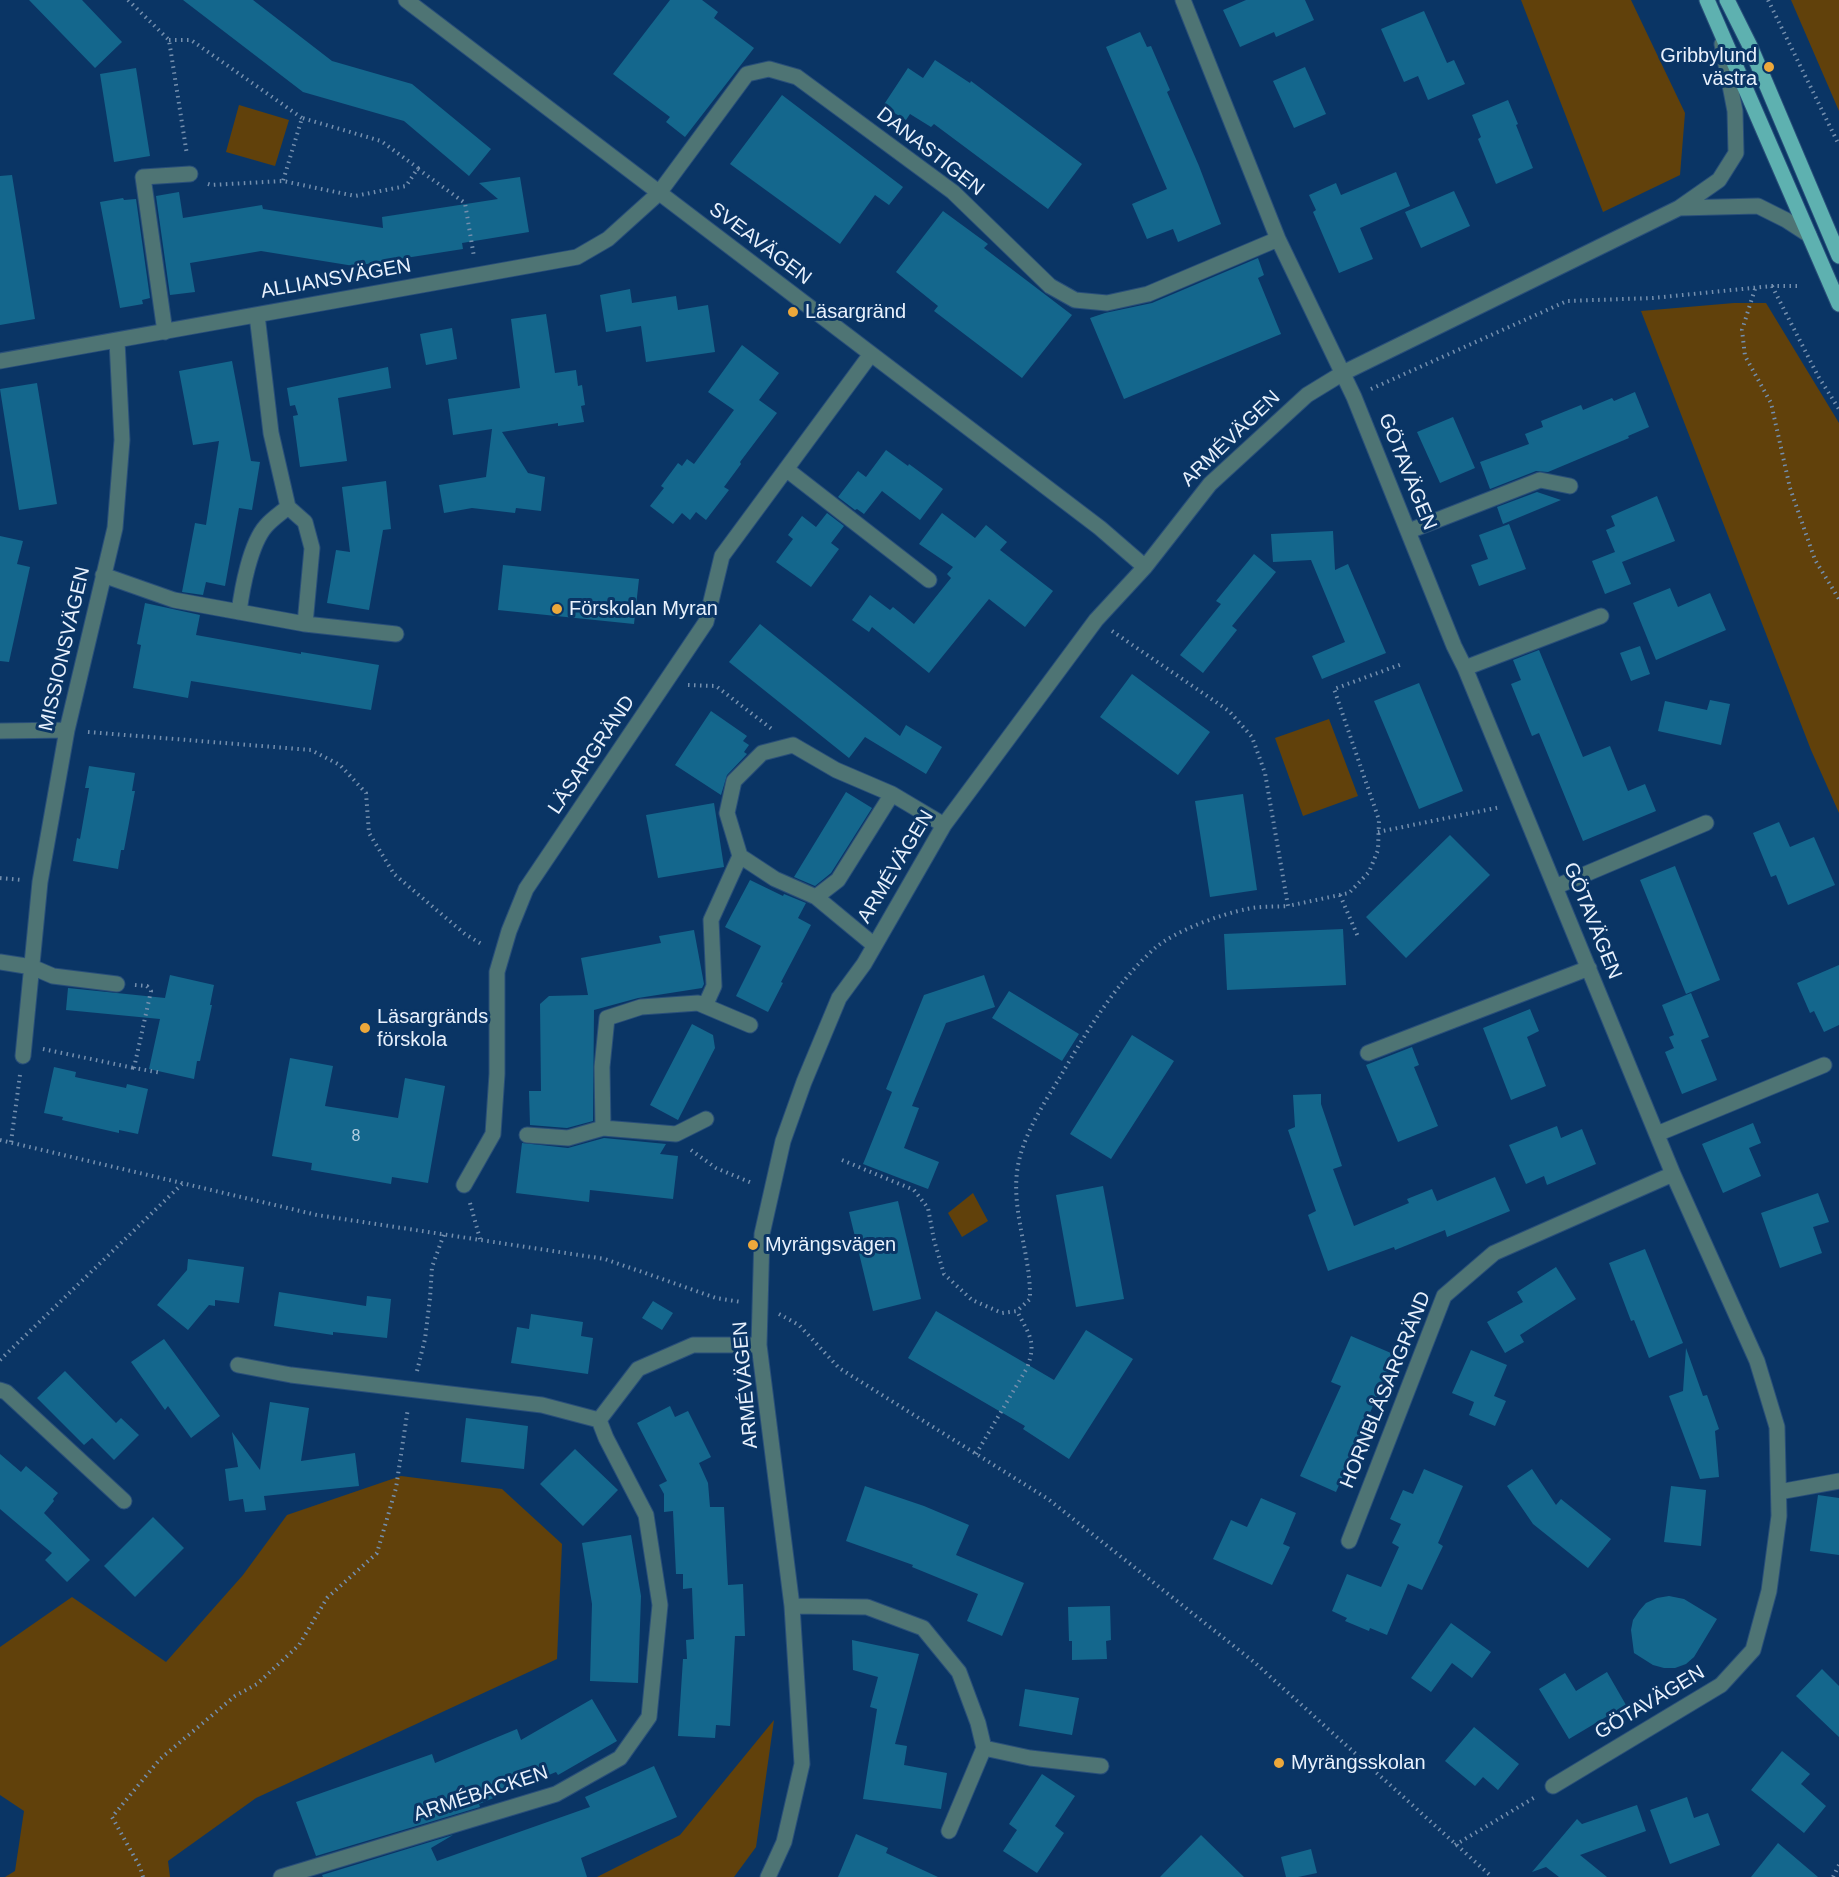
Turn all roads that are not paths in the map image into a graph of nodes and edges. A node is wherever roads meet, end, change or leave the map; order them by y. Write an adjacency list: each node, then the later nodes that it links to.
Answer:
1 (406, 0): 7 (street, SVEAVÄGEN)
2 (1183, 0): 10 (street, GÖTAVÄGEN)
3 (1707, 0): 5 (main road)
4 (1727, 0): 11 (main road)
5 (1720, 34): 8 (street, ARMÉVÄGEN); 9 (main road)
6 (190, 174): 14 (street)
7 (659, 193): 10 (street, DANASTIGEN); 13 (street, ALLIANSVÄGEN); 16 (street, SVEAVÄGEN)
8 (1679, 208): 9 (street, ARMÉVÄGEN); 18 (street, ARMÉVÄGEN)
9 (1809, 235): 12 (main road)
10 (1278, 239): 18 (street, GÖTAVÄGEN)
11 (1839, 256)
12 (1839, 304)
13 (257, 315): 14 (street, ALLIANSVÄGEN); 21 (street)
14 (165, 332): 15 (street, ALLIANSVÄGEN)
15 (117, 341): 17 (street, ALLIANSVÄGEN); 24 (street, MISSIONSVÄGEN)
16 (871, 354): 19 (street, LÄSARGRÄND); 23 (street, SVEAVÄGEN)
17 (0, 361)
18 (1343, 373): 22 (street, GÖTAVÄGEN); 23 (street, ARMÉVÄGEN)
19 (786, 469): 25 (street); 54 (street, LÄSARGRÄND)
20 (1570, 486): 22 (street)
21 (288, 507): 26 (street); 28 (street)
22 (1409, 531): 30 (street, GÖTAVÄGEN)
23 (1145, 567): 35 (street, ARMÉVÄGEN)
24 (104, 575): 26 (street); 31 (street, MISSIONSVÄGEN)
25 (929, 580)
26 (239, 612): 28 (street)
27 (1601, 616): 30 (street)
28 (305, 624): 29 (street)
29 (396, 634)
30 (1465, 668): 37 (street, GÖTAVÄGEN)
31 (67, 730): 32 (street); 41 (street, MISSIONSVÄGEN)
32 (0, 731)
33 (892, 794): 35 (street); 36 (street); 38 (street)
34 (1706, 823): 37 (street)
35 (944, 825): 39 (street, ARMÉVÄGEN)
36 (740, 856): 38 (street); 44 (street)
37 (1555, 887): 42 (street, GÖTAVÄGEN)
38 (816, 897): 39 (street)
39 (874, 945): 55 (street, ARMÉVÄGEN)
40 (0, 962): 41 (street)
41 (32, 966): 43 (street); 47 (street, MISSIONSVÄGEN)
42 (1589, 968): 46 (street); 51 (street, GÖTAVÄGEN)
43 (117, 984)
44 (705, 1006): 45 (street); 50 (street)
45 (750, 1025)
46 (1368, 1053)
47 (23, 1054)
48 (1824, 1065): 51 (street)
49 (706, 1119): 50 (street)
50 (603, 1128): 52 (street)
51 (1657, 1134): 53 (street, GÖTAVÄGEN)
52 (527, 1135)
53 (1673, 1174): 60 (street, GÖTAVÄGEN); 62 (street, HORNBLÅSARGRÄND)
54 (464, 1185)
55 (759, 1345): 58 (street); 63 (street, ARMÉVÄGEN)
56 (238, 1365): 58 (street)
57 (0, 1390): 61 (street)
58 (599, 1420): 68 (street, ARMÉBACKEN)
59 (1839, 1481): 60 (street)
60 (1779, 1492): 66 (street, GÖTAVÄGEN)
61 (124, 1501)
62 (1349, 1541)
63 (792, 1606): 64 (street); 69 (street, ARMÉVÄGEN)
64 (984, 1748): 65 (street); 67 (street)
65 (1101, 1767)
66 (1553, 1786)
67 (949, 1831)
68 (281, 1877)
69 (768, 1877)

